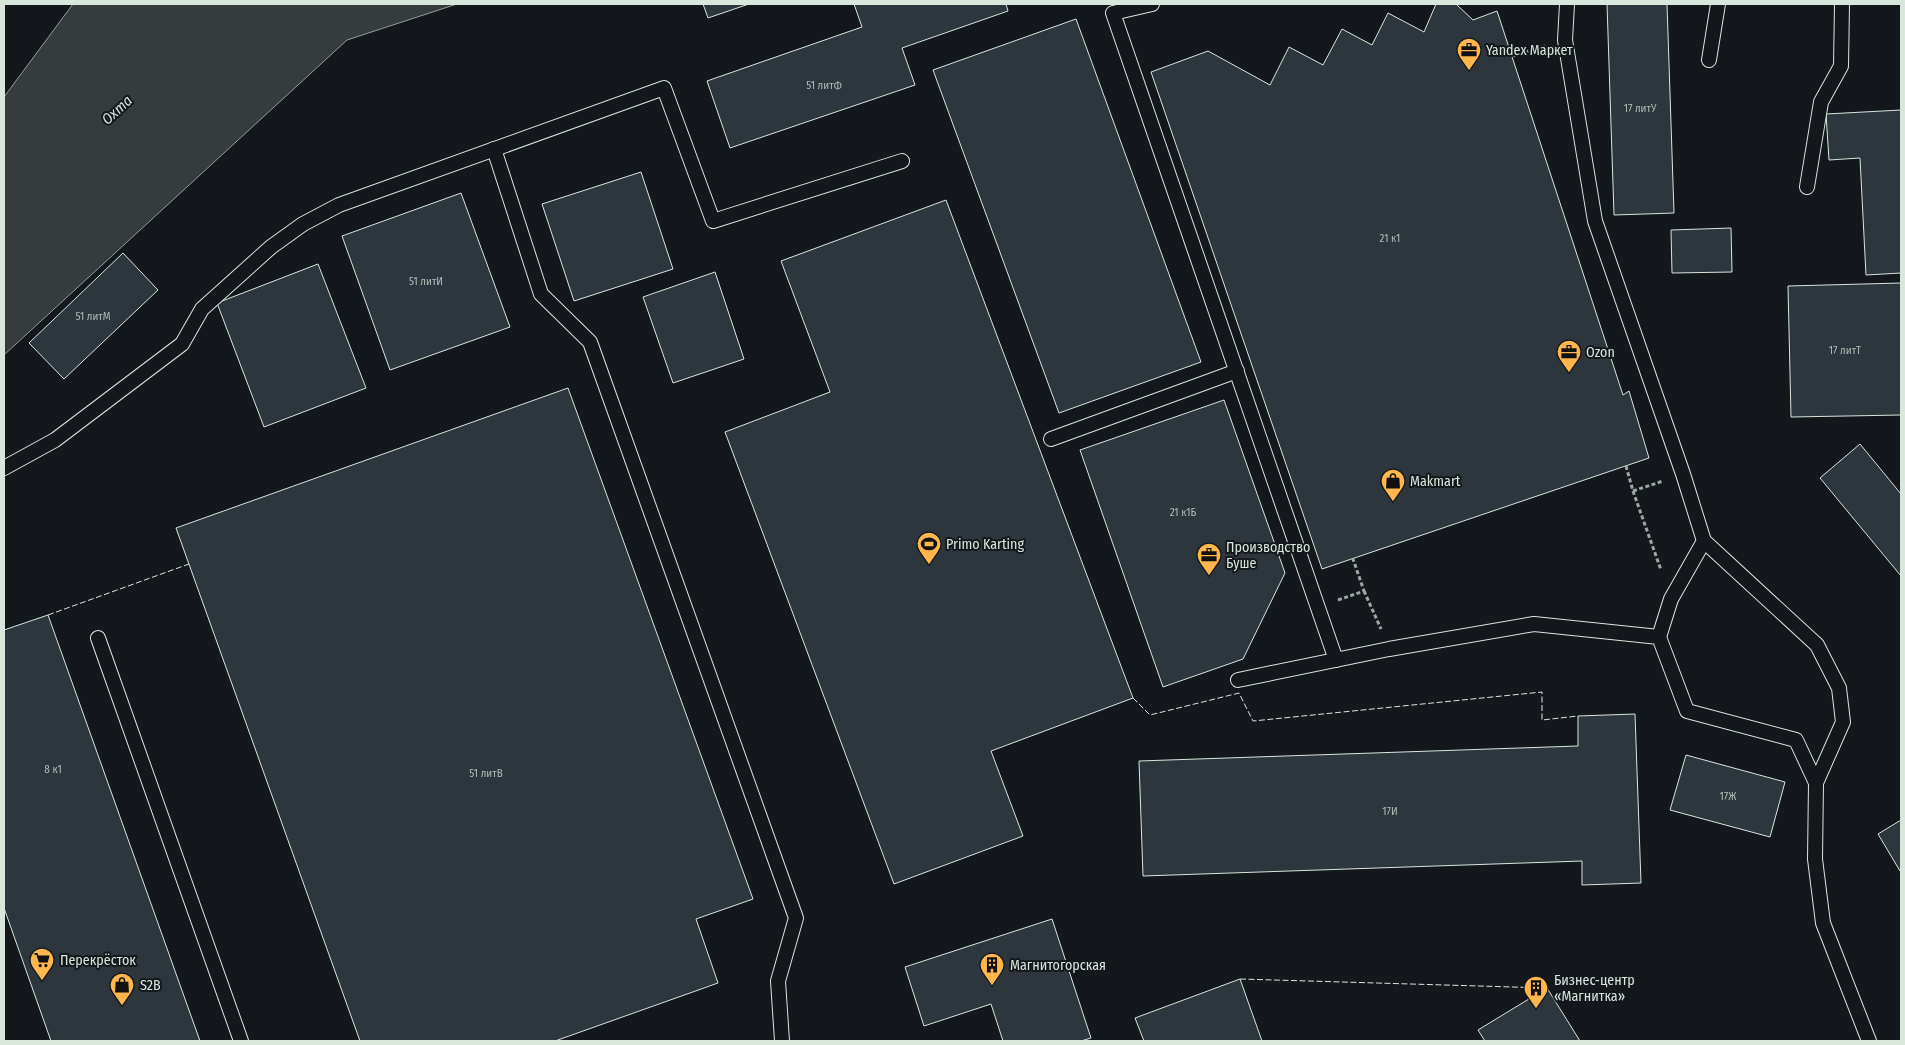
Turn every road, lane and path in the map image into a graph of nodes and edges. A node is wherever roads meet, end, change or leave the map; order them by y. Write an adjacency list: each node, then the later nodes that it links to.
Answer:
1 (1152, 4): 11 (lane)
2 (1567, 4): 5 (lane)
3 (1718, 4): 7 (lane)
4 (1842, 4): 10 (lane)
5 (1565, 40): 6 (path); 15 (lane)
6 (1512, 56)
7 (1710, 60)
8 (494, 149): 9 (lane); 14 (lane); 29 (lane)
9 (902, 161)
10 (1807, 187)
11 (1237, 372): 12 (lane); 21 (lane)
12 (1051, 439)
13 (1626, 466): 16 (path)
14 (4, 468)
15 (1683, 474): 16 (path); 17 (lane)
16 (1633, 491): 20 (path)
17 (1704, 541): 20 (lane); 27 (lane)
18 (1352, 559): 19 (path)
19 (1364, 591): 21 (path); 24 (path)
20 (1671, 599): 22 (lane)
21 (1318, 606): 25 (lane)
22 (1660, 637): 24 (lane); 27 (lane)
23 (98, 638): 28 (lane)
24 (1389, 649): 25 (lane)
25 (1336, 660): 26 (lane)
26 (1238, 680)
27 (1816, 783): 30 (lane)
28 (241, 1041)
29 (782, 1041)
30 (1869, 1041)

